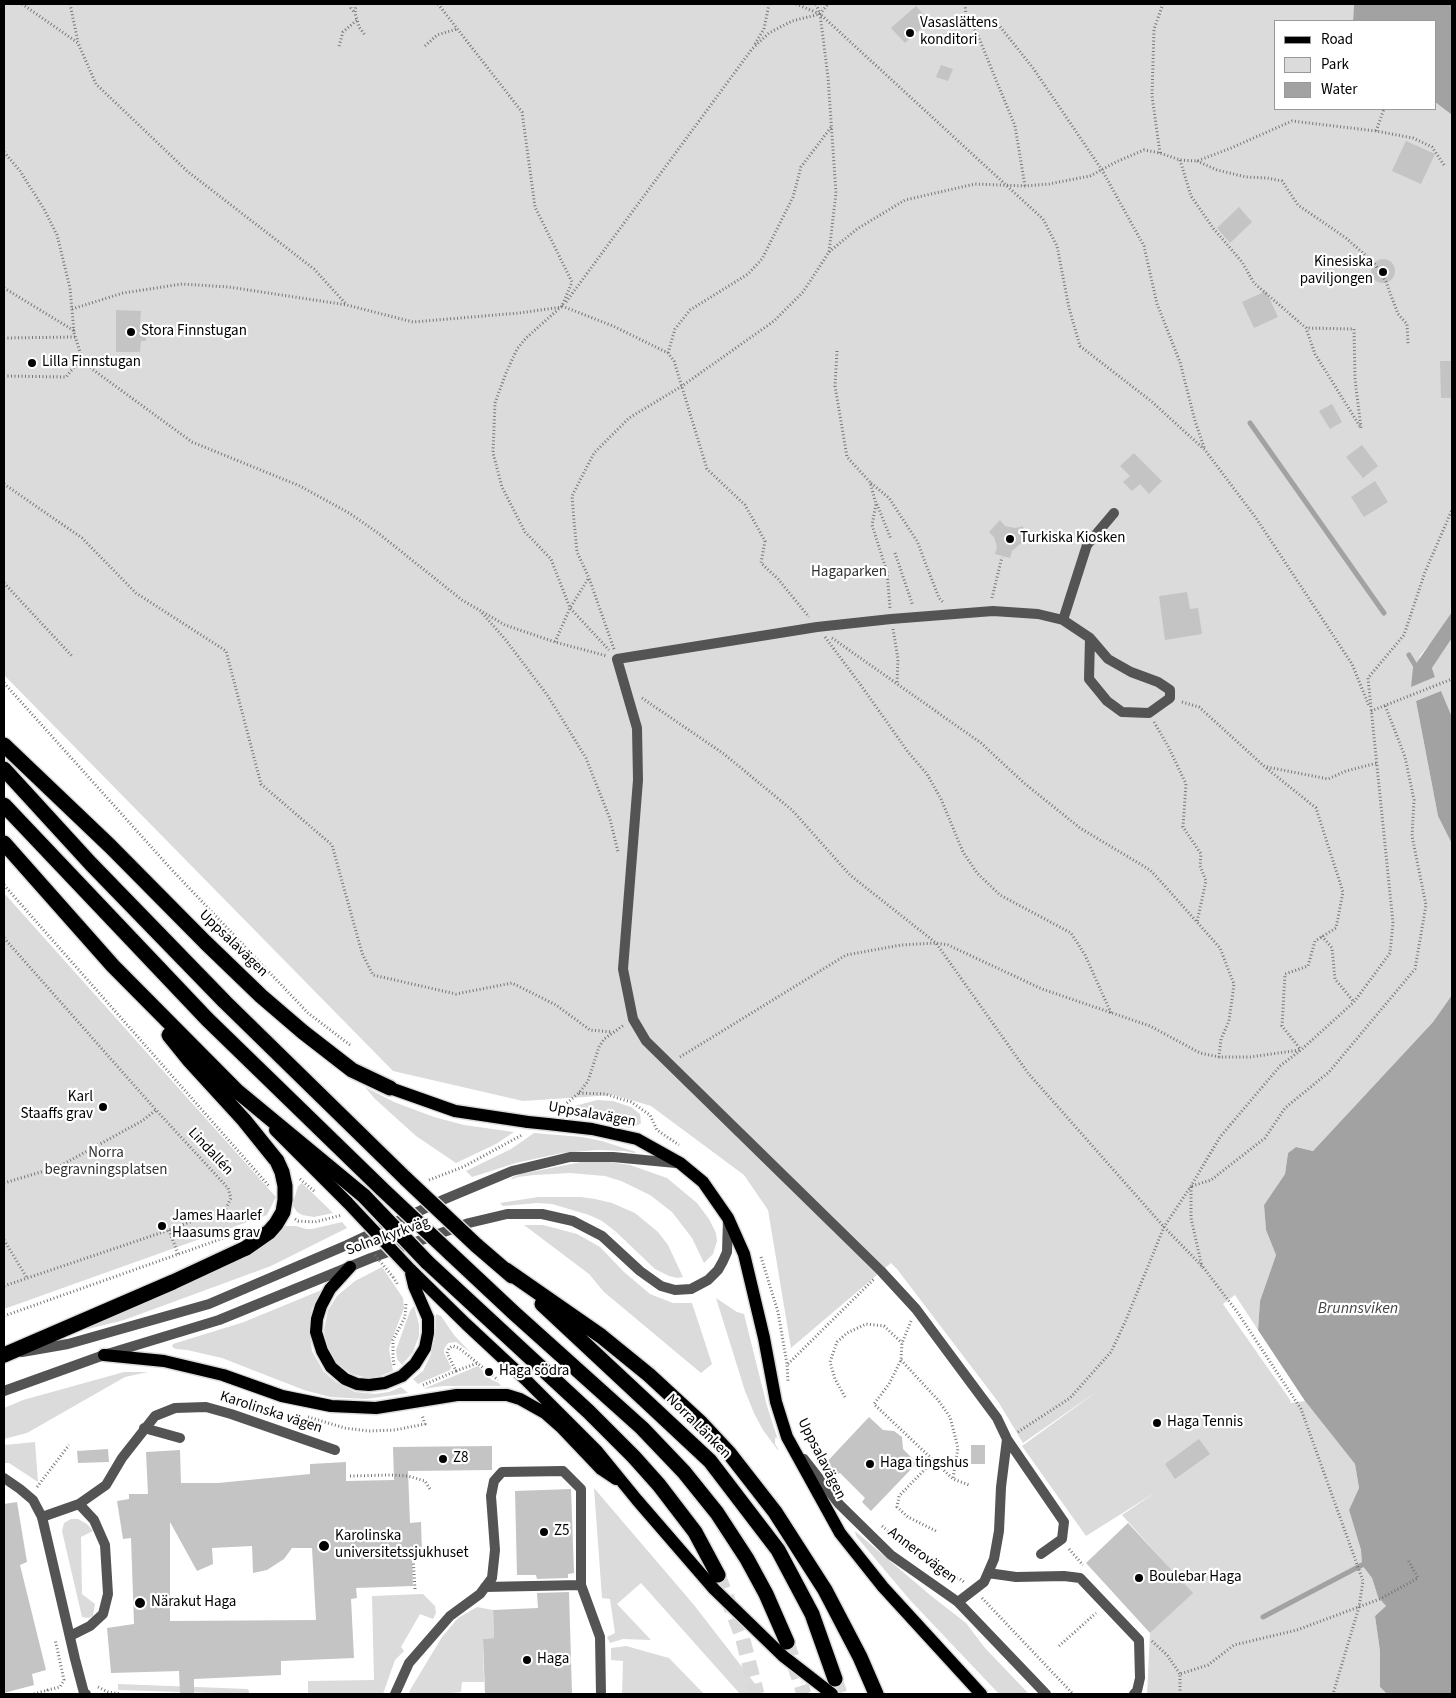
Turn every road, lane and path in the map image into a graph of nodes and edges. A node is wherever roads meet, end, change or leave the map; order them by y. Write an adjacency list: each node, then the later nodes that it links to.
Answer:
1 (22, 4): 18 (path)
2 (70, 4): 18 (path)
3 (351, 4): 12 (path)
4 (356, 4): 12 (path)
5 (438, 4): 16 (path)
6 (769, 4): 21 (path)
7 (796, 4): 13 (path)
8 (816, 4): 13 (path)
9 (828, 4): 13 (path)
10 (964, 4): 32 (path)
11 (1163, 4): 26 (path)
12 (355, 14): 14 (path)
13 (820, 14): 21 (path); 23 (path); 31 (path)
14 (357, 20): 17 (path); 19 (path)
15 (998, 24): 30 (path)
16 (457, 29): 20 (path); 36 (path)
17 (365, 35)
18 (78, 43): 35 (path)
19 (339, 46)
20 (425, 46)
21 (752, 49): 36 (path)
22 (1384, 110): 24 (path)
23 (832, 125): 33 (path); 43 (path)
24 (1376, 131): 28 (path); 29 (path)
25 (4, 152): 37 (path)
26 (1160, 153): 27 (path); 30 (path)
27 (1180, 160): 28 (path); 38 (path)
28 (1197, 161): 41 (path)
29 (1444, 165)
30 (1102, 170): 32 (path); 47 (path)
31 (1006, 185): 32 (path); 33 (path); 47 (path)
32 (1025, 186)
33 (829, 252): 46 (path)
34 (4, 288): 39 (path)
35 (347, 304): 36 (path); 37 (path)
36 (562, 306): 43 (path); 60 (path)
37 (72, 309): 39 (path)
38 (1306, 328): 38 (path)
39 (75, 337): 40 (path); 44 (path)
40 (4, 338)
41 (1408, 344)
42 (837, 351): 48 (path)
43 (668, 353): 46 (path)
44 (81, 355): 45 (path); 61 (path)
45 (4, 376)
46 (682, 386): 58 (path); 67 (path)
47 (1205, 450): 78 (path)
48 (870, 482): 50 (path); 63 (path)
49 (4, 484): 96 (path)
50 (876, 504): 54 (path); 65 (path)
51 (1452, 510): 78 (path)
52 (1114, 513): 55 (street)
53 (1028, 534): 55 (path)
54 (891, 539)
55 (1088, 545): 66 (street)
56 (895, 553): 64 (path)
57 (1002, 557): 62 (path)
58 (589, 578): 60 (path); 71 (path)
59 (4, 582): 70 (path)
60 (570, 608): 69 (path); 71 (path)
61 (480, 610): 69 (path); 86 (path)
62 (993, 611): 63 (street); 66 (street)
63 (956, 614): 64 (street)
64 (915, 616): 65 (street)
65 (891, 619): 67 (street); 74 (path)
66 (1063, 620): 68 (street)
67 (817, 627): 71 (street); 74 (path); 94 (path)
68 (1090, 638): 76 (street); 79 (street)
69 (555, 642): 71 (path)
70 (72, 656)
71 (618, 659): 95 (street)
72 (1452, 679): 77 (path)
73 (4, 683): 97 (path)
74 (897, 683): 88 (path)
75 (637, 690): 91 (path)
76 (1170, 698): 79 (street); 82 (path)
77 (1385, 706): 78 (path); 107 (path)
78 (1371, 711): 81 (path)
79 (1149, 713): 88 (path)
80 (4, 746): 101 (highway, Uppsalavägen)
81 (1377, 763): 82 (path); 93 (path)
82 (1265, 767): 89 (path)
83 (4, 769): 118 (highway, Norra Länken, bridge)
84 (4, 805): 171 (highway, bridge)
85 (4, 843): 92 (highway)
86 (619, 854)
87 (4, 885): 108 (path)
88 (1197, 922): 99 (path)
89 (1322, 936): 93 (path); 98 (path)
90 (4, 938): 103 (path, Lindallén)
91 (936, 943): 94 (path); 100 (path); 110 (path)
92 (112, 966): 102 (highway); 128 (highway, bridge)
93 (1354, 1002): 98 (path)
94 (1111, 1012): 99 (path)
95 (633, 1019): 96 (path); 100 (street)
96 (612, 1032): 104 (path)
97 (350, 1045)
98 (1301, 1050): 99 (path); 107 (path)
99 (1219, 1057)
100 (669, 1063): 119 (street)
101 (390, 1088): 105 (main road, Uppsalavägen, bridge)
102 (237, 1091): 117 (main road, bridge); 160 (highway, bridge)
103 (156, 1110): 106 (path); 111 (path, Lindallén)
104 (558, 1111)
105 (680, 1163): 109 (main road, Uppsalavägen); 128 (street, Solna kyrkväg)
106 (4, 1183)
107 (1191, 1186): 110 (path); 116 (path)
108 (275, 1192)
109 (728, 1218): 115 (street, Solna kyrkväg); 140 (main road, Uppsalavägen)
110 (1164, 1227): 116 (path); 142 (path)
111 (169, 1230): 114 (path); 121 (path, Lindallén)
112 (241, 1232): 114 (path)
113 (4, 1240): 121 (path)
114 (178, 1254): 126 (path)
115 (350, 1267): 117 (main road); 129 (street, Solna kyrkväg)
116 (1202, 1267): 167 (path)
117 (410, 1269): 149 (main road)
118 (506, 1270): 174 (highway, Norra Länken); 181 (highway)
119 (881, 1271): 125 (street); 132 (path)
120 (394, 1277): 123 (path)
121 (27, 1278): 122 (path, Lindallén)
122 (4, 1286)
123 (402, 1292)
124 (406, 1300): 133 (path)
125 (916, 1309): 127 (path); 142 (street)
126 (4, 1316)
127 (902, 1343): 130 (path); 138 (path)
128 (4, 1355)
129 (104, 1355): 137 (street, Solna kyrkväg); 149 (main road)
130 (901, 1360): 145 (path); 148 (path)
131 (478, 1363): 134 (path); 134 (path); 135 (path)
132 (787, 1364)
133 (396, 1369)
134 (456, 1371): 136 (path)
135 (498, 1380)
136 (419, 1387)
137 (4, 1391)
138 (845, 1397)
139 (144, 1428): 141 (street); 144 (street, Karolinska vägen); 153 (street, Karolinska vägen)
140 (787, 1437): 164 (street, Annerovägen); 182 (main road, Uppsalavägen)
141 (180, 1438)
142 (1007, 1439): 156 (street); 159 (street)
143 (69, 1445): 151 (path)
144 (335, 1450)
145 (933, 1461): 148 (path); 155 (path)
146 (350, 1476): 152 (path)
147 (4, 1478): 154 (street)
148 (953, 1479): 150 (path)
149 (622, 1482): 180 (main road)
150 (969, 1485)
151 (37, 1486)
152 (430, 1489)
153 (79, 1504): 154 (street, Karolinska vägen); 169 (street)
154 (42, 1517): 169 (street)
155 (938, 1532)
156 (1042, 1554)
157 (418, 1557): 163 (path)
158 (1408, 1560): 167 (path)
159 (988, 1573): 164 (street); 165 (street)
160 (718, 1576)
161 (582, 1585): 162 (street); 162 (street); 179 (street)
162 (485, 1587): 178 (street)
163 (415, 1590)
164 (958, 1602): 183 (street, Annerovägen)
165 (1106, 1605): 170 (street); 172 (path)
166 (989, 1606): 184 (path)
167 (1359, 1607): 173 (path); 187 (path)
168 (54, 1633): 175 (path)
169 (70, 1636): 177 (street)
170 (1139, 1640): 173 (path); 185 (street)
171 (787, 1642)
172 (1059, 1646)
173 (1180, 1674): 186 (path)
174 (835, 1679)
175 (49, 1692): 176 (path)
176 (34, 1694)
177 (84, 1694)
178 (395, 1694)
179 (601, 1694)
180 (832, 1694)
181 (876, 1694)
182 (981, 1694)
183 (1046, 1694)
184 (1073, 1694)
185 (1134, 1694)
186 (1180, 1694)
187 (1333, 1694)

